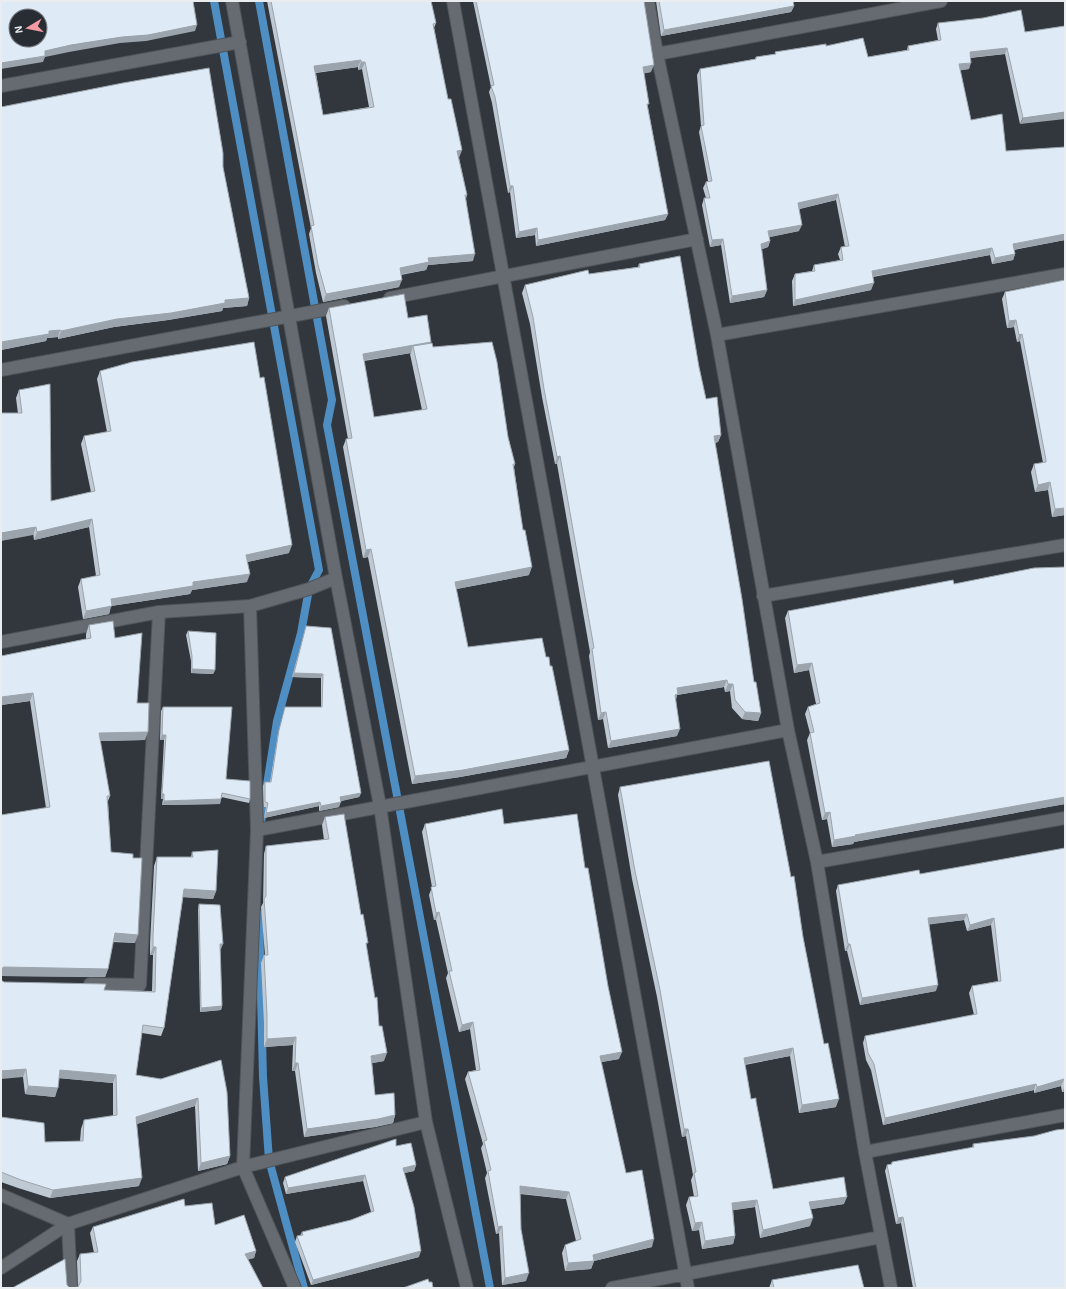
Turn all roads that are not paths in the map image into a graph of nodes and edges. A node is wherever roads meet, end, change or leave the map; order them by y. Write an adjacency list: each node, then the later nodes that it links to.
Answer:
1 (232, 1): 6 (street)
2 (453, 1): 11 (street)
3 (648, 1): 7 (street)
4 (941, 1): 5 (street)
5 (928, 2): 7 (street)
6 (240, 42): 8 (street); 14 (street)
7 (657, 54): 9 (street)
8 (1, 86)
9 (697, 239): 11 (street); 15 (street)
10 (1065, 274): 15 (street)
11 (503, 277): 12 (street); 24 (street)
12 (381, 299)
13 (358, 303): 14 (street)
14 (290, 316): 16 (street); 18 (street)
15 (717, 335): 19 (street)
16 (1, 370)
17 (1065, 545): 19 (street)
18 (336, 578): 20 (street); 25 (street)
19 (763, 596): 23 (street)
20 (250, 606): 21 (street); 27 (street)
21 (159, 612): 22 (street); 29 (street)
22 (1, 642)
23 (788, 730): 24 (street); 28 (street)
24 (593, 768): 25 (street); 38 (street)
25 (380, 806): 27 (street); 31 (street)
26 (1065, 818): 28 (street)
27 (257, 830): 33 (street)
28 (817, 862): 32 (street)
29 (78, 984)
30 (1065, 1115): 32 (street)
31 (426, 1122): 33 (street); 41 (street)
32 (865, 1152): 36 (street)
33 (243, 1167): 35 (street); 40 (street)
34 (1, 1195): 35 (street)
35 (68, 1224): 37 (street); 39 (street)
36 (881, 1237): 38 (street); 44 (street)
37 (1, 1268)
38 (685, 1275): 42 (street); 43 (street)
39 (71, 1288)
40 (295, 1288)
41 (467, 1288)
42 (612, 1288)
43 (688, 1288)
44 (891, 1288)

